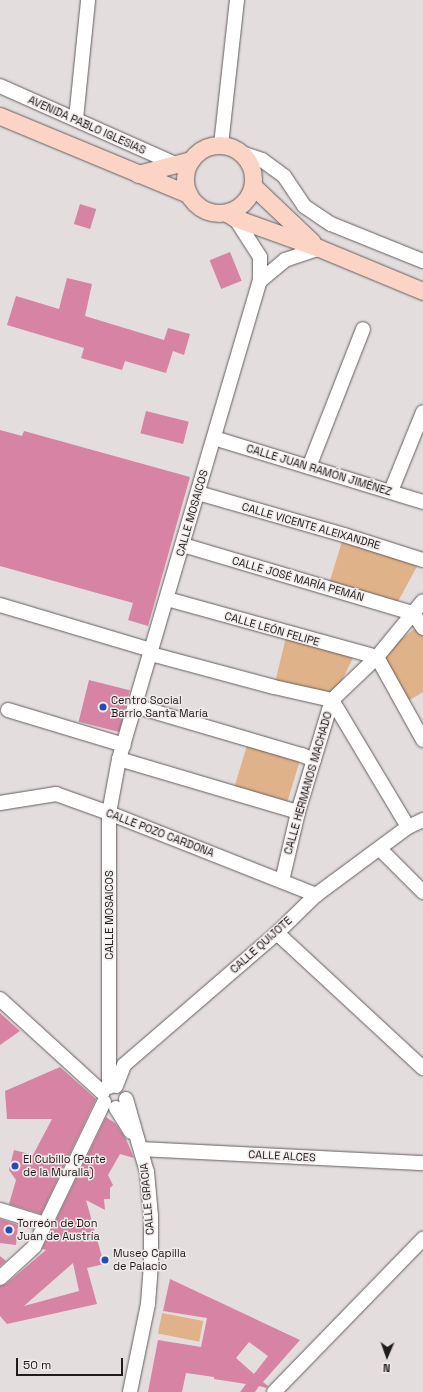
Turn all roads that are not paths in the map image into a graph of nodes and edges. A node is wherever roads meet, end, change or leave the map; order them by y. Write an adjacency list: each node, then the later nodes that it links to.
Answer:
1 (88, 0): 5 (street)
2 (237, 0): 6 (street)
3 (0, 86): 5 (street, AVENIDA PABLO IGLESIAS)
4 (0, 116): 10 (main road)
5 (76, 119): 9 (street, AVENIDA PABLO IGLESIAS)
6 (221, 145): 7 (main road); 8 (main road)
7 (242, 154): 11 (main road); 15 (street)
8 (191, 160): 9 (main road, AVENIDA PABLO IGLESIAS); 12 (main road)
9 (173, 163): 10 (main road, AVENIDA PABLO IGLESIAS)
10 (138, 174): 12 (main road)
11 (253, 186): 13 (main road); 14 (main road)
12 (188, 194): 13 (main road)
13 (231, 215): 14 (main road); 16 (street, CALLE MOSAICOS)
14 (318, 248): 16 (street); 17 (main road)
15 (423, 261)
16 (260, 281): 20 (street, CALLE MOSAICOS)
17 (423, 291)
18 (363, 329): 21 (street)
19 (423, 412): 22 (street)
20 (214, 438): 21 (street, CALLE JUAN RAMÓN JIMÉNEZ); 23 (street, CALLE MOSAICOS)
21 (309, 467): 22 (street, CALLE JUAN RAMÓN JIMÉNEZ)
22 (391, 492): 24 (street, CALLE JUAN RAMÓN JIMÉNEZ)
23 (198, 493): 25 (street, CALLE MOSAICOS); 26 (street, CALLE VICENTE ALEIXANDRE)
24 (423, 502)
25 (183, 545): 27 (street, CALLE MOSAICOS); 30 (street, CALLE JOSÉ MARÍA PEMÁN)
26 (423, 560)
27 (167, 599): 32 (street, CALLE MOSAICOS); 33 (street, CALLE LEÓN FELIPE)
28 (423, 601): 30 (street, CALLE HERMANOS MACHADO)
29 (0, 605): 32 (street)
30 (413, 613): 31 (street); 33 (street, CALLE HERMANOS MACHADO)
31 (423, 628)
32 (151, 652): 34 (street); 35 (street, CALLE MOSAICOS)
33 (377, 657): 34 (street, CALLE HERMANOS MACHADO); 37 (street)
34 (332, 700): 40 (street, CALLE HERMANOS MACHADO); 45 (street)
35 (135, 706): 38 (street, CALLE MOSAICOS); 40 (street)
36 (8, 710): 38 (street)
37 (423, 740)
38 (124, 745): 39 (street, CALLE MOSAICOS)
39 (119, 759): 42 (street); 43 (street, CALLE MOSAICOS)
40 (314, 760): 42 (street, CALLE HERMANOS MACHADO)
41 (0, 803): 43 (street, CALLE POZO CARDONA)
42 (298, 812): 47 (street, CALLE HERMANOS MACHADO)
43 (109, 813): 47 (street, CALLE POZO CARDONA); 53 (street, CALLE MOSAICOS)
44 (423, 820): 45 (street, CALLE QUIJOTE)
45 (408, 827): 46 (street, CALLE QUIJOTE)
46 (380, 849): 48 (street); 49 (street, CALLE QUIJOTE)
47 (282, 881): 49 (street, CALLE POZO CARDONA)
48 (423, 892)
49 (316, 895): 50 (street, CALLE QUIJOTE)
50 (277, 933): 52 (street); 53 (street, CALLE QUIJOTE)
51 (0, 999): 53 (street, CALLE GRACIA)
52 (423, 1068)
53 (112, 1096): 54 (street, CALLE GRACIA); 57 (street, CALLE QUIJOTE)
54 (142, 1149): 55 (street, CALLE ALCES); 60 (street, CALLE GRACIA)
55 (423, 1163)
56 (0, 1210): 57 (street)
57 (44, 1224): 59 (street, CALLE QUIJOTE)
58 (423, 1239): 61 (street)
59 (0, 1278)
60 (130, 1392)
61 (274, 1392)

